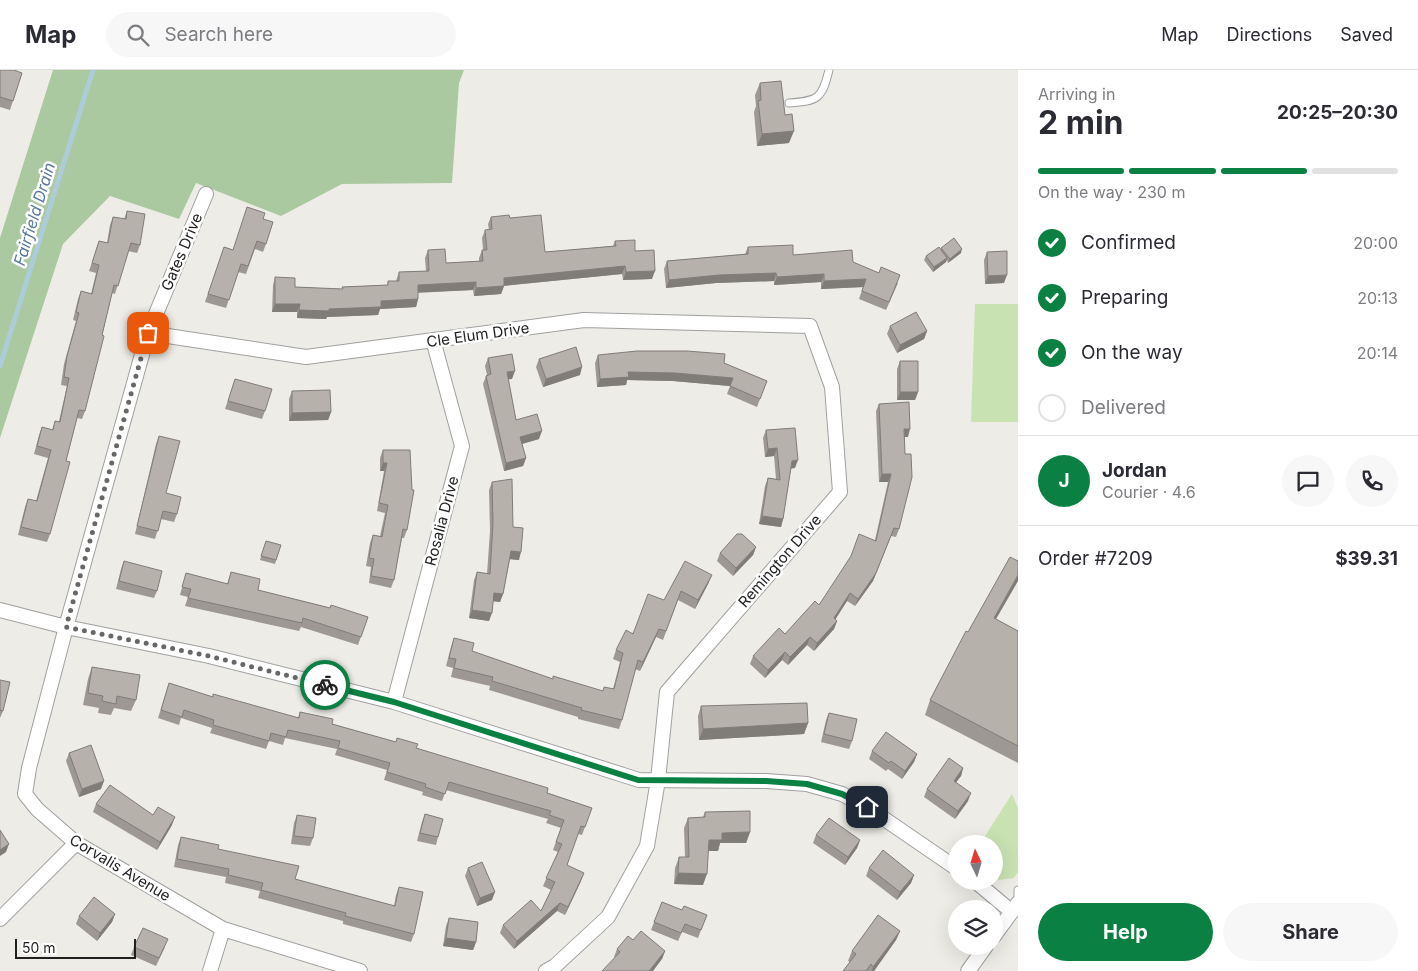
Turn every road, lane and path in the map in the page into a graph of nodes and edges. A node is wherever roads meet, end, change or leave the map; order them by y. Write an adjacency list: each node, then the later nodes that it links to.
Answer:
1 (829, 70): 2 (lane)
2 (789, 103)
3 (206, 194): 5 (street, Gates Drive)
4 (810, 326): 6 (street, Cle Elum Drive); 10 (street, Remington Drive)
5 (148, 333): 6 (street, Cle Elum Drive); 8 (street, Gates Drive)
6 (433, 340): 9 (street, Rosalia Drive)
7 (0, 610): 8 (street)
8 (66, 627): 9 (street); 11 (street, Corvalis Avenue)
9 (394, 702): 10 (street)
10 (658, 780): 12 (street); 22 (street)
11 (76, 843): 16 (street); 18 (street, Corvalis Avenue)
12 (948, 863)
13 (989, 890): 15 (street)
14 (1018, 890): 15 (lane)
15 (1016, 908): 17 (street)
16 (0, 918)
17 (1003, 925)
18 (223, 929): 20 (street); 21 (street, Corvalis Avenue)
19 (980, 955): 23 (street)
20 (210, 971)
21 (360, 971)
22 (546, 971)
23 (968, 971)

